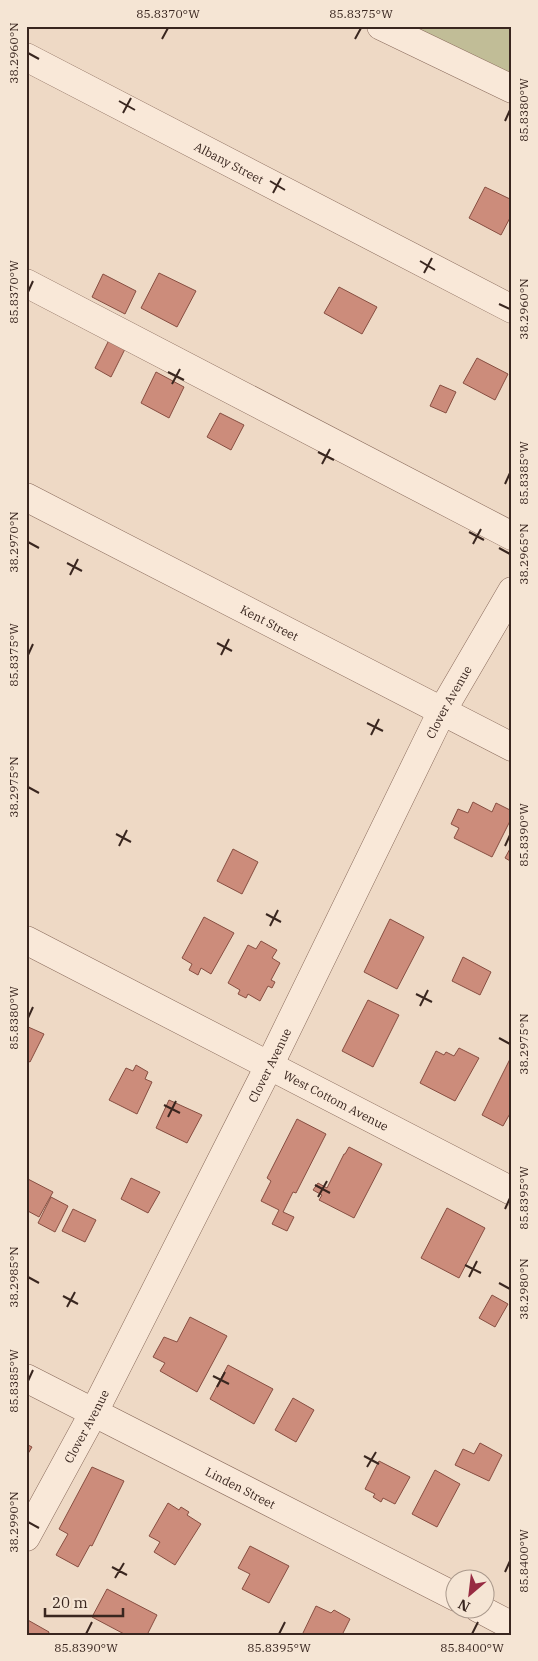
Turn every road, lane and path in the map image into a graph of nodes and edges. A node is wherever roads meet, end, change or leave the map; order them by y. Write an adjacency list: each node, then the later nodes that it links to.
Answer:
1 (380, 26): 3 (street)
2 (26, 57): 5 (street, Albany Street)
3 (512, 89)
4 (26, 283): 7 (street)
5 (512, 309)
6 (26, 497): 9 (street, Kent Street)
7 (512, 536)
8 (512, 591): 9 (street, Clover Avenue)
9 (442, 711): 10 (street, Kent Street); 12 (street, Clover Avenue)
10 (512, 747)
11 (26, 940): 12 (street, West Cottom Avenue)
12 (269, 1066): 13 (street, West Cottom Avenue); 15 (street, Clover Avenue)
13 (512, 1191)
14 (26, 1378): 15 (street, Linden Street)
15 (94, 1412): 16 (street, Clover Avenue); 17 (street, Linden Street)
16 (26, 1537)
17 (446, 1592)
18 (496, 1618): 19 (street)
19 (512, 1626)

